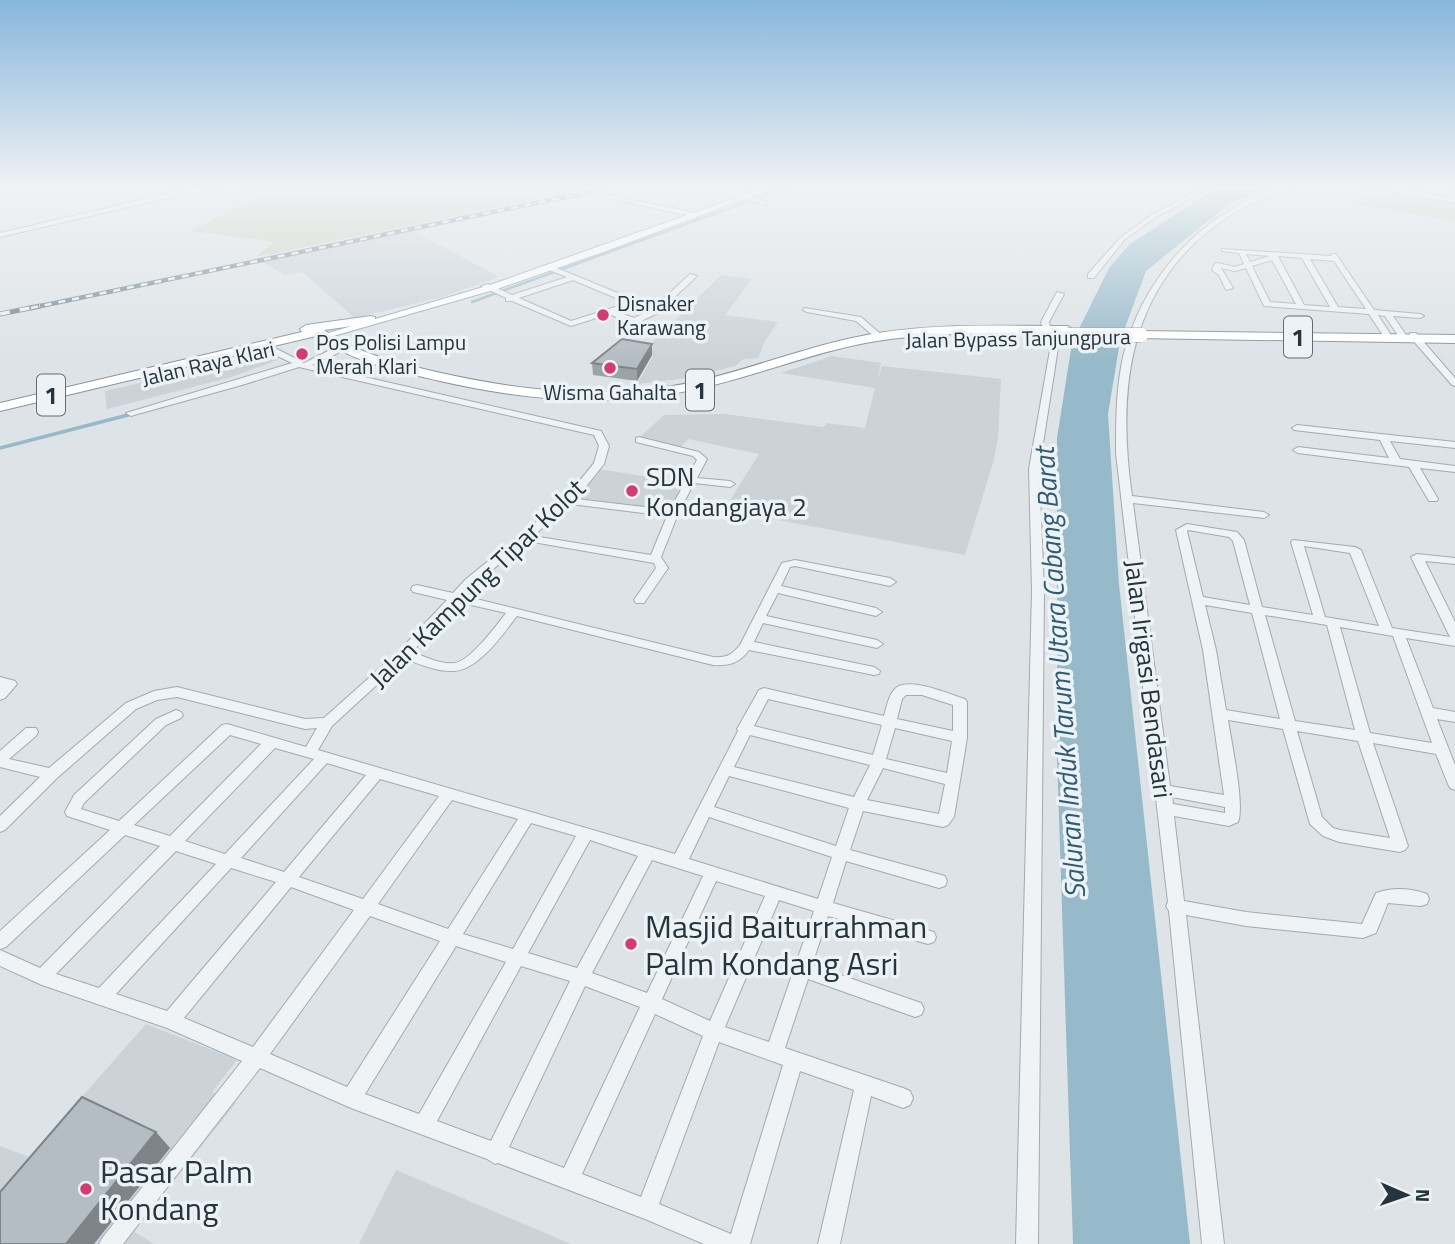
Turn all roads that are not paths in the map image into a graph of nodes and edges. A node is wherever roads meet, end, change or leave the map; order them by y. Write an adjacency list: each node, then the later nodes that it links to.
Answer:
1 (611, 245): 15 (main road, Jalan Raya Klari / 1)
2 (617, 245): 10 (main road, Jalan Raya Klari / 1)
3 (1118, 245): 12 (street)
4 (1192, 245): 57 (street, Jalan Irigasi Bendasari)
5 (1224, 250): 6 (street)
6 (1241, 251): 7 (street); 9 (street)
7 (1274, 256): 8 (street); 9 (street); 20 (street)
8 (1305, 257): 21 (street); 25 (street)
9 (1248, 265): 14 (street); 20 (street)
10 (556, 270): 13 (street); 15 (main road, Jalan Raya Klari / 1)
11 (693, 276): 23 (street)
12 (1091, 276)
13 (571, 278): 17 (street); 18 (street)
14 (1229, 288)
15 (492, 290): 17 (street); 29 (main road, Jalan Raya Klari / 1)
16 (1060, 294): 30 (street)
17 (509, 299): 24 (street)
18 (635, 303): 23 (street); 24 (street)
19 (1400, 303): 27 (street)
20 (1301, 307): 21 (street)
21 (1335, 309): 25 (street)
22 (807, 310): 35 (street)
23 (655, 311): 24 (street)
24 (611, 312)
25 (1372, 312): 26 (street); 32 (street)
26 (1388, 314): 27 (street); 34 (street)
27 (1409, 315): 28 (street)
28 (1420, 316)
29 (378, 321): 33 (main road, Jalan Raya Klari / 1); 38 (highway); 40 (highway)
30 (1059, 332): 31 (highway, Jalan Bypass Tanjungpura / 1, bridge); 35 (highway, Jalan Bypass Tanjungpura / 1); 39 (highway, Jalan Bypass Tanjungpura / 1); 156 (street)
31 (1141, 333): 32 (highway, Jalan Bypass Tanjungpura / 1); 34 (highway, Jalan Bypass Tanjungpura / 1)
32 (1387, 334): 34 (highway, Jalan Bypass Tanjungpura / 1)
33 (314, 335): 37 (highway, Jalan Raya Klari / 1); 38 (highway, Jalan Bypass Tanjungpura / 1); 39 (highway, Jalan Bypass Tanjungpura / 1); 40 (highway, Jalan Raya Klari / 1)
34 (1417, 336): 36 (highway, Jalan Bypass Tanjungpura / 1); 42 (street); 43 (street)
35 (880, 337): 38 (highway, Jalan Bypass Tanjungpura / 1)
36 (1455, 337)
37 (274, 348): 39 (highway); 41 (street, Jalan Kampung Tipar Kolot); 45 (highway, Jalan Raya Klari / 1)
38 (352, 350)
39 (335, 351): 41 (street)
40 (197, 359): 44 (highway, Jalan Raya Klari / 1)
41 (301, 365): 46 (street); 59 (street, Jalan Kampung Tipar Kolot)
42 (1455, 370)
43 (1455, 383)
44 (0, 407)
45 (0, 413)
46 (131, 413)
47 (1297, 428): 48 (street)
48 (1383, 437): 50 (street); 52 (street)
49 (639, 440): 55 (street)
50 (1455, 445)
51 (1298, 450): 52 (street)
52 (1396, 461): 53 (street)
53 (1413, 464): 54 (street); 58 (street)
54 (1455, 469)
55 (691, 480): 56 (street); 60 (street)
56 (730, 484)
57 (1127, 499): 61 (street); 106 (street, Jalan Irigasi Bendasari)
58 (1433, 499)
59 (569, 500): 60 (street); 62 (street, Jalan Kampung Tipar Kolot)
60 (673, 514): 63 (street)
61 (1264, 514)
62 (527, 538): 63 (street); 68 (street, Jalan Kampung Tipar Kolot)
63 (655, 558): 69 (street)
64 (1455, 561): 77 (street)
65 (890, 582): 66 (street)
66 (775, 587): 73 (street); 74 (street)
67 (417, 589): 68 (street)
68 (456, 597): 72 (street); 81 (street, Jalan Kampung Tipar Kolot)
69 (640, 600)
70 (1198, 600): 71 (street); 71 (street); 86 (street)
71 (1257, 610): 75 (street); 91 (street)
72 (514, 611): 80 (street); 81 (street)
73 (876, 612)
74 (761, 618): 79 (street); 80 (street)
75 (1326, 620): 76 (street); 76 (street); 94 (street)
76 (1392, 631): 78 (street); 85 (street)
77 (1455, 635)
78 (1455, 642)
79 (877, 644)
80 (746, 645): 82 (street)
81 (402, 654): 90 (street, Jalan Kampung Tipar Kolot)
82 (874, 671)
83 (0, 681): 84 (street)
84 (0, 695)
85 (1427, 712): 88 (street); 97 (street)
86 (1221, 714): 91 (street); 108 (street)
87 (176, 715): 114 (street)
88 (1455, 717)
89 (891, 720): 92 (street); 95 (street); 95 (street); 100 (street)
90 (327, 723): 98 (street, Jalan Kampung Tipar Kolot); 103 (street)
91 (1288, 725): 94 (street); 94 (street)
92 (744, 729): 100 (street); 101 (street)
93 (31, 732): 99 (street)
94 (1364, 737): 97 (street)
95 (960, 738): 104 (street)
96 (272, 742): 98 (street); 114 (street); 116 (street)
97 (1440, 749): 105 (street)
98 (317, 755): 102 (street); 119 (street)
99 (0, 760): 103 (street)
100 (878, 763): 104 (street); 109 (street)
101 (726, 770): 109 (street); 111 (street)
102 (377, 772): 107 (street); 122 (street)
103 (52, 774): 113 (street)
104 (951, 780): 109 (street)
105 (1455, 784)
106 (1163, 790): 108 (street); 110 (street, Jalan Irigasi Bendasari)
107 (448, 795): 112 (street); 126 (street)
108 (1232, 802): 110 (street)
109 (858, 804): 118 (street)
110 (1166, 809): 127 (street, Jalan Irigasi Bendasari)
111 (705, 810): 118 (street); 120 (street)
112 (527, 816): 115 (street); 129 (street)
113 (0, 826)
114 (123, 828): 116 (street); 131 (street)
115 (586, 833): 117 (street); 133 (street)
116 (172, 844): 119 (street); 135 (street)
117 (648, 852): 120 (street); 136 (street)
118 (843, 854): 123 (street); 128 (street)
119 (226, 862): 122 (street); 137 (street)
120 (680, 862): 121 (street)
121 (712, 873): 124 (street); 138 (street)
122 (286, 879): 126 (street); 140 (street)
123 (939, 881)
124 (774, 893): 128 (street); 141 (street)
125 (1421, 900): 127 (street)
126 (369, 906): 129 (street); 143 (street)
127 (1174, 906): 157 (street, Jalan Irigasi Bendasari)
128 (825, 908): 130 (street); 134 (street)
129 (450, 937): 133 (street); 146 (street)
130 (928, 937)
131 (0, 942)
132 (0, 958): 135 (street)
133 (518, 958): 136 (street); 148 (street)
134 (802, 969): 139 (street); 142 (street)
135 (42, 977): 137 (street)
136 (581, 977): 138 (street); 149 (street)
137 (102, 997): 140 (street)
138 (651, 1003): 141 (street); 150 (street)
139 (915, 1009)
140 (170, 1021): 143 (street)
141 (714, 1032): 142 (street); 151 (street)
142 (774, 1053): 144 (street)
143 (257, 1057): 146 (street); 152 (street)
144 (794, 1060): 145 (street); 154 (street)
145 (864, 1086): 147 (street); 155 (street)
146 (351, 1098): 148 (street)
147 (903, 1098)
148 (424, 1125): 149 (street)
149 (495, 1154): 150 (street)
150 (569, 1180): 151 (street)
151 (646, 1209): 153 (street)
152 (110, 1244)
153 (729, 1244)
154 (738, 1244)
155 (829, 1244)
156 (1027, 1244)
157 (1213, 1244)

